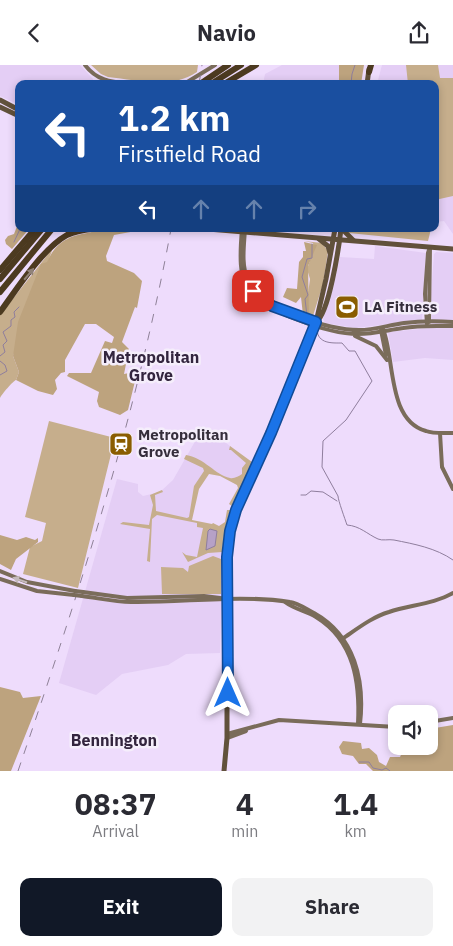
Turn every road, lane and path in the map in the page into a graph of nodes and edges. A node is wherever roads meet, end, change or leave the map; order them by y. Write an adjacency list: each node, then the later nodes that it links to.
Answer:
1 (85, 65): 7 (street)
2 (215, 65): 8 (street)
3 (228, 65): 9 (highway)
4 (241, 65): 10 (highway)
5 (256, 65): 11 (highway)
6 (370, 67): 12 (main road)
7 (105, 80)
8 (191, 80)
9 (206, 80)
10 (217, 80)
11 (231, 80)
12 (368, 80)
13 (0, 100): 15 (main road)
14 (0, 107): 16 (main road)
15 (15, 108)
16 (15, 114)
17 (32, 232): 34 (highway)
18 (39, 232): 35 (highway)
19 (50, 232): 37 (highway)
20 (78, 232): 38 (highway, one-way to 20)
21 (243, 232): 41 (street)
22 (253, 232): 27 (main road)
23 (330, 232): 27 (main road)
24 (335, 232): 28 (main road)
25 (340, 232): 28 (main road)
26 (345, 232): 29 (main road)
27 (316, 238): 28 (main road); 32 (main road)
28 (336, 239): 29 (main road); 32 (main road); 36 (main road)
29 (354, 240): 30 (main road)
30 (430, 247): 31 (main road); 40 (street)
31 (453, 249)
32 (330, 257): 33 (main road)
33 (328, 269): 36 (main road); 41 (main road)
34 (0, 270)
35 (0, 279)
36 (330, 287): 41 (main road)
37 (0, 292)
38 (0, 312)
39 (453, 322): 40 (street)
40 (428, 323): 42 (street); 43 (street)
41 (315, 324): 43 (street); 44 (street); 53 (main road)
42 (453, 326)
43 (383, 329): 44 (street); 45 (street)
44 (350, 334): 45 (street)
45 (389, 362): 46 (street)
46 (440, 433): 47 (street); 48 (street)
47 (453, 433)
48 (453, 489)
49 (0, 571): 51 (street, one-way to 49)
50 (0, 579): 51 (street)
51 (74, 593): 53 (street, bridge)
52 (453, 593): 54 (street)
53 (228, 599): 54 (street); 59 (main road)
54 (342, 640): 57 (street)
55 (453, 718): 56 (street)
56 (438, 720)
57 (359, 724): 58 (street); 59 (street)
58 (388, 726)
59 (227, 736): 60 (main road)
60 (224, 771)

